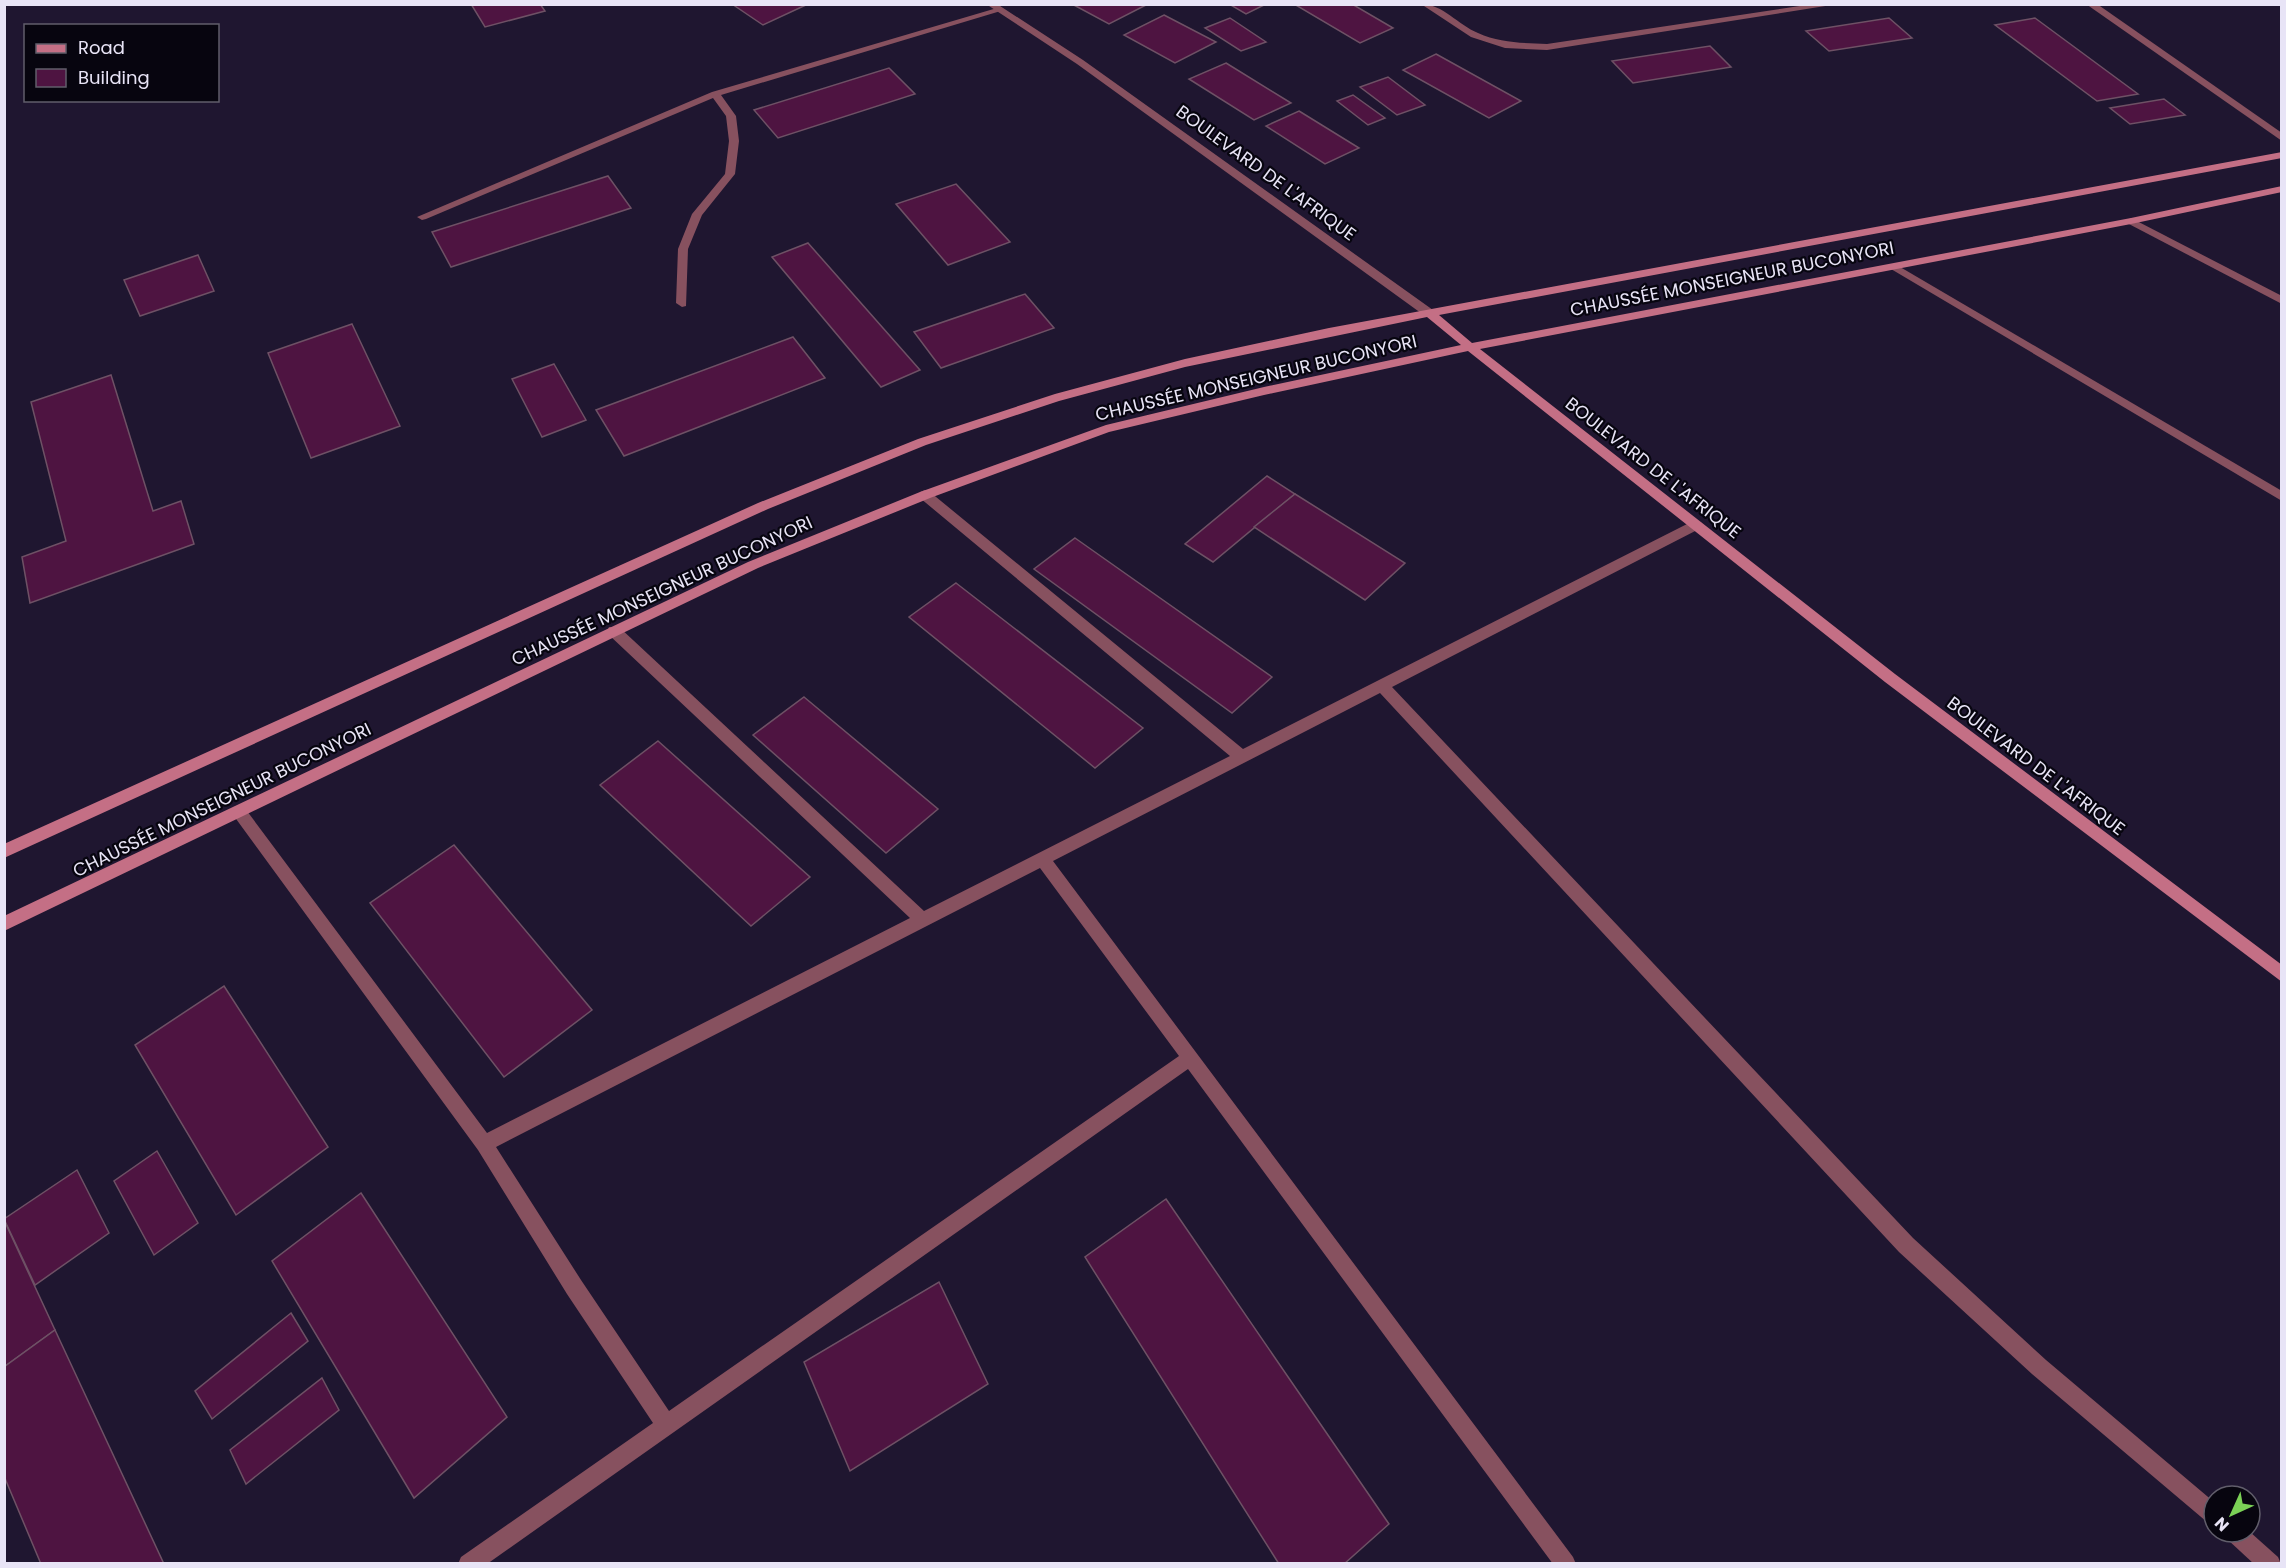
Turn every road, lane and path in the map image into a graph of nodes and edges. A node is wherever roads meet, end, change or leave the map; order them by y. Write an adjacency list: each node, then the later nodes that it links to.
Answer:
1 (990, 4): 5 (street, BOULEVARD DE L'AFRIQUE)
2 (1425, 4): 3 (street)
3 (1834, 4)
4 (2090, 4): 7 (street)
5 (1000, 10): 6 (street); 15 (street, BOULEVARD DE L'AFRIQUE)
6 (715, 94): 10 (street); 14 (street)
7 (2282, 138)
8 (2282, 155): 15 (street, CHAUSSÉE MONSEIGNEUR BUCONYORI)
9 (2282, 189): 11 (street, CHAUSSÉE MONSEIGNEUR BUCONYORI)
10 (422, 218)
11 (2131, 221): 12 (street, CHAUSSÉE MONSEIGNEUR BUCONYORI); 13 (street)
12 (1895, 267): 16 (street, CHAUSSÉE MONSEIGNEUR BUCONYORI); 18 (street)
13 (2282, 301)
14 (682, 303)
15 (1429, 313): 16 (street, BOULEVARD DE L'AFRIQUE); 24 (street, CHAUSSÉE MONSEIGNEUR BUCONYORI)
16 (1470, 347): 17 (street, CHAUSSÉE MONSEIGNEUR BUCONYORI); 19 (street, BOULEVARD DE L'AFRIQUE)
17 (925, 495): 20 (street, CHAUSSÉE MONSEIGNEUR BUCONYORI); 22 (street)
18 (2282, 497)
19 (1696, 525): 21 (street); 28 (street, BOULEVARD DE L'AFRIQUE)
20 (614, 631): 23 (street, CHAUSSÉE MONSEIGNEUR BUCONYORI); 26 (street)
21 (1382, 686): 22 (street); 32 (street)
22 (1242, 757): 25 (street)
23 (239, 812): 27 (street, CHAUSSÉE MONSEIGNEUR BUCONYORI); 30 (street)
24 (4, 851)
25 (1043, 859): 26 (street); 29 (street)
26 (923, 920): 30 (street)
27 (4, 924)
28 (2282, 975)
29 (1191, 1058): 31 (street); 35 (street)
30 (484, 1144): 31 (street)
31 (666, 1425): 34 (street)
32 (2202, 1505)
33 (2248, 1544): 36 (street)
34 (468, 1563)
35 (1566, 1563)
36 (2271, 1563)

